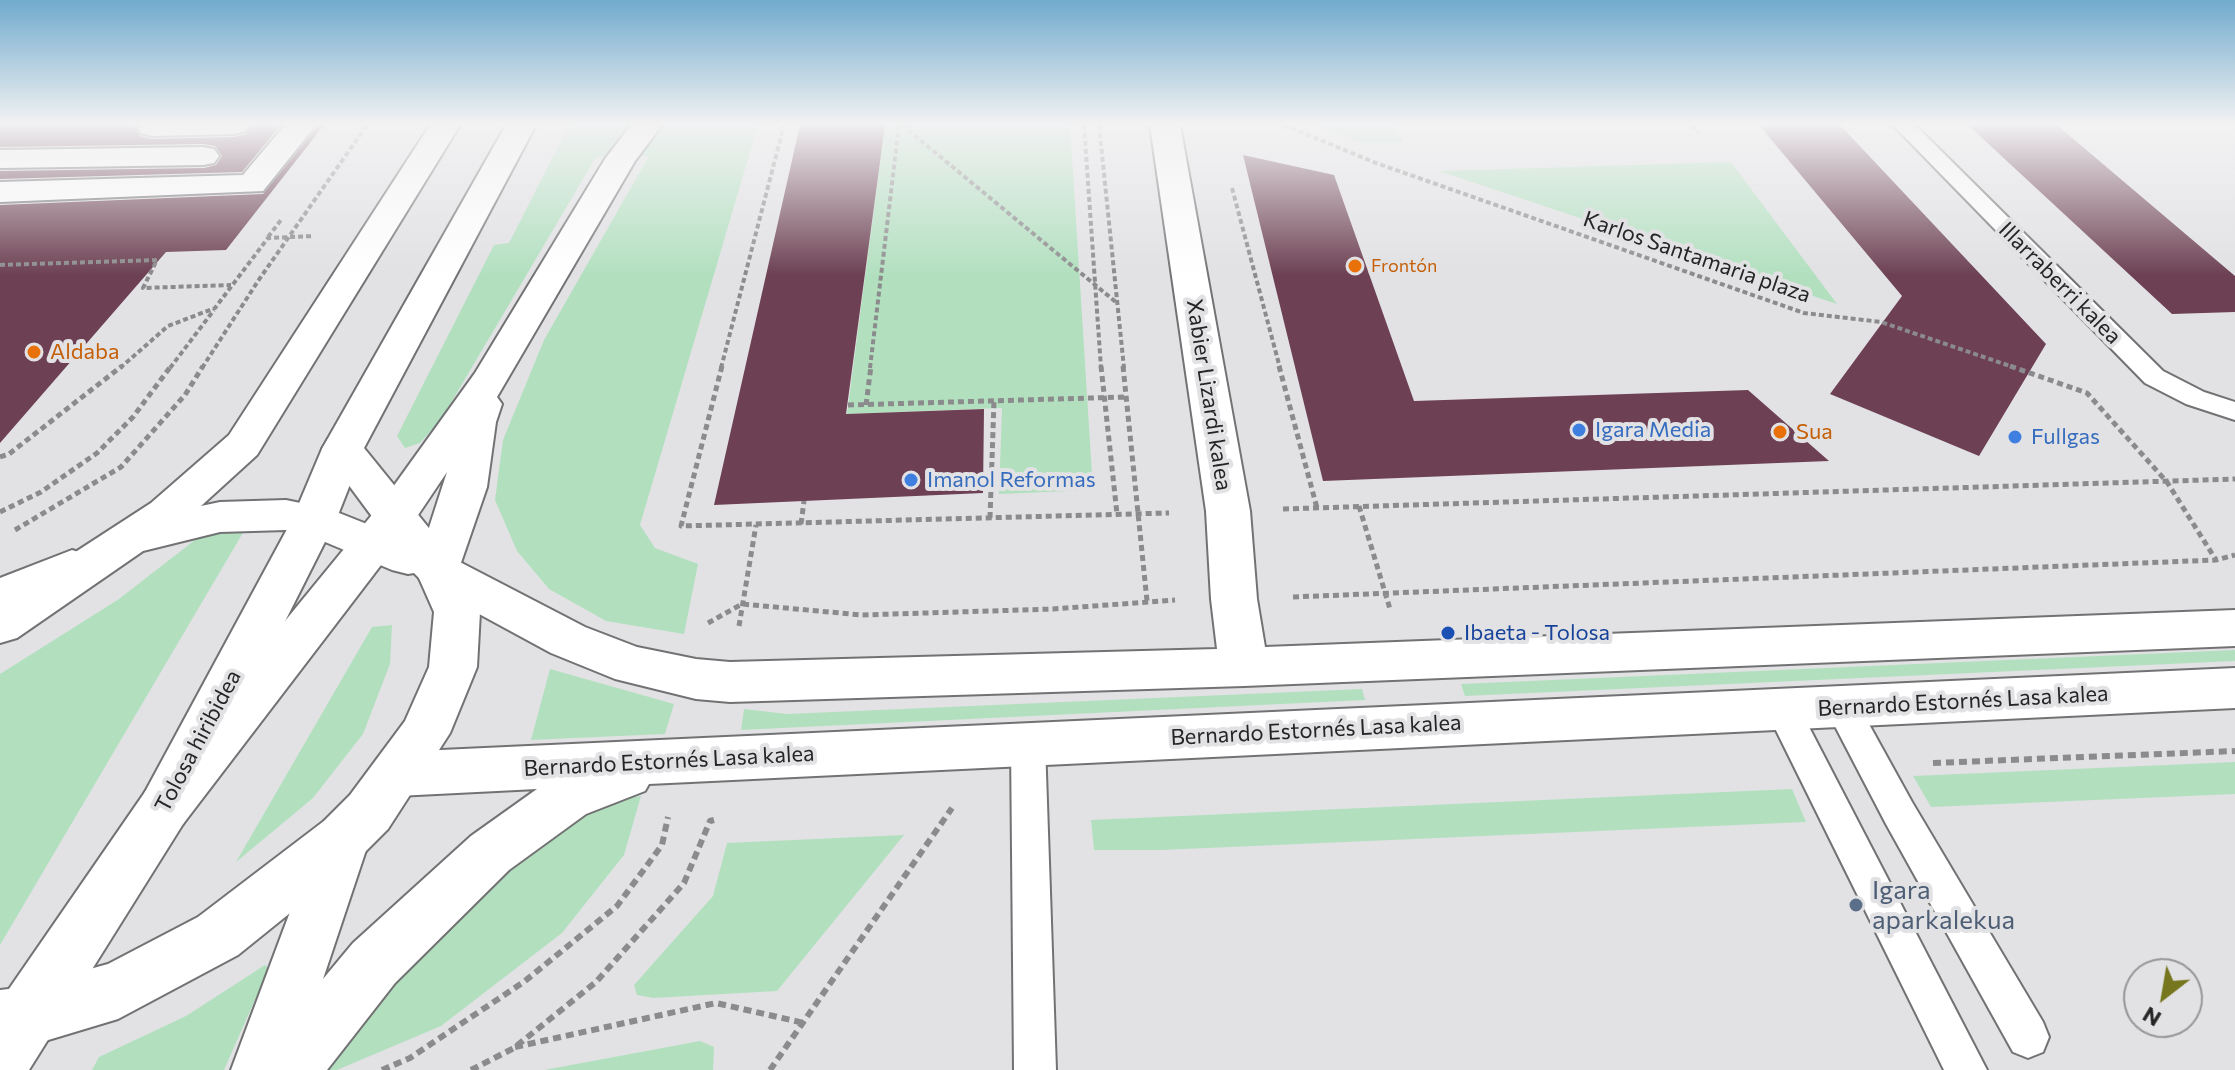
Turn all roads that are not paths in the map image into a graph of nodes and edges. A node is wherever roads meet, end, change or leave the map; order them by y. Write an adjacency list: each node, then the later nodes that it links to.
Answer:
1 (260, 175): 7 (main road)
2 (413, 175): 13 (main road)
3 (494, 175): 10 (main road, Tolosa hiribidea)
4 (612, 175): 8 (main road)
5 (1173, 175): 18 (main road, Xabier Lizardi kalea)
6 (1953, 175): 9 (lane, Illarraberri kalea)
7 (0, 192)
8 (491, 378): 12 (main road); 14 (main road)
9 (2235, 411)
10 (343, 449): 11 (main road, Tolosa hiribidea); 12 (main road)
11 (314, 520): 12 (main road); 13 (main road); 25 (main road, Tolosa hiribidea)
12 (384, 530): 14 (main road); 25 (main road)
13 (115, 548): 15 (main road); 16 (main road)
14 (438, 571): 18 (main road); 24 (main road, Tolosa hiribidea)
15 (0, 597)
16 (0, 625)
17 (2235, 628): 18 (main road)
18 (1244, 667)
19 (2235, 688): 20 (main road, Bernardo Estornés Lasa kalea)
20 (1842, 707): 21 (main road, Bernardo Estornés Lasa kalea); 27 (lane)
21 (1783, 710): 22 (main road, Bernardo Estornés Lasa kalea); 32 (lane)
22 (1028, 743): 23 (main road, Bernardo Estornés Lasa kalea); 31 (lane)
23 (671, 761): 24 (main road, Bernardo Estornés Lasa kalea); 30 (main road)
24 (397, 774): 26 (main road, Tolosa hiribidea)
25 (164, 808): 28 (main road, Tolosa hiribidea)
26 (343, 838): 28 (main road, Tolosa hiribidea); 29 (main road, Tolosa hiribidea)
27 (2028, 1037)
28 (13, 1042)
29 (262, 1070)
30 (288, 1070)
31 (1035, 1070)
32 (1966, 1070)

